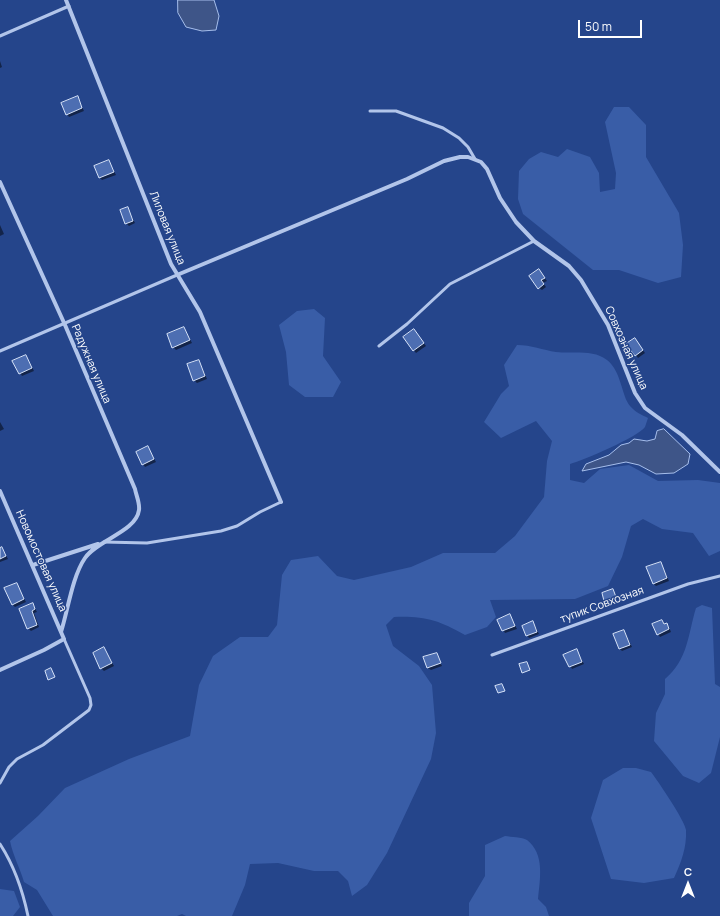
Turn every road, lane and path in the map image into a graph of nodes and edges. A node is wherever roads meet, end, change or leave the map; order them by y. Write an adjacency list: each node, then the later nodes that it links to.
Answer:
1 (66, 0): 2 (street, Лиловая улица)
2 (70, 6): 3 (lane); 8 (street, Лиловая улица)
3 (0, 36)
4 (370, 112): 5 (lane)
5 (475, 159): 7 (street, Совхозная улица); 8 (street)
6 (0, 182): 9 (street, Радужная улица)
7 (534, 241): 10 (lane); 12 (street, Совхозная улица)
8 (177, 275): 9 (lane); 14 (street, Лиловая улица)
9 (65, 325): 11 (lane); 15 (street, Радужная улица)
10 (379, 346)
11 (0, 352)
12 (720, 472)
13 (0, 491): 16 (street, Новомостовая улица)
14 (282, 502): 15 (lane)
15 (102, 542): 16 (street); 18 (street)
16 (33, 565): 18 (street, Новомостовая улица)
17 (720, 576): 20 (lane, тупик Совхозная)
18 (61, 632): 19 (street, Новомостовая улица)
19 (64, 639): 21 (street); 22 (lane)
20 (492, 655)
21 (0, 670)
22 (0, 783)
23 (0, 844): 24 (lane)
24 (28, 916)

